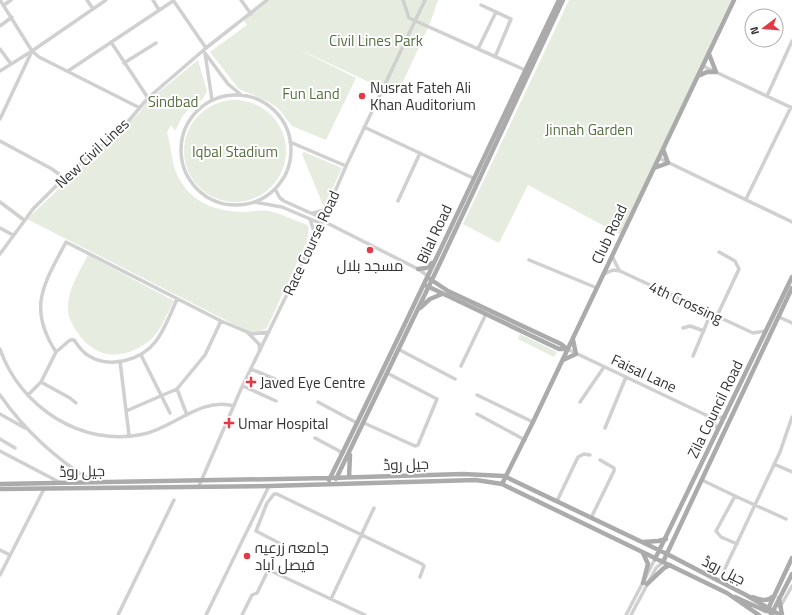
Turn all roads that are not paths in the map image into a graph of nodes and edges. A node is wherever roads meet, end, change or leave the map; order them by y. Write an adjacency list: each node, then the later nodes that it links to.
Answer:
1 (0, 0): 13 (street)
2 (11, 0): 13 (street)
3 (87, 0): 15 (street)
4 (106, 0): 15 (street)
5 (153, 0): 16 (street)
6 (241, 0): 18 (street)
7 (267, 0): 18 (street, New Civil Lines)
8 (403, 0): 20 (street)
9 (425, 0): 20 (street, Race Course Road)
10 (559, 0): 35 (main road, Bilal Road); 79 (main road, Bilal Road)
11 (734, 0): 30 (main road, Club Road)
12 (175, 1): 16 (street); 25 (street)
13 (4, 5): 19 (street)
14 (481, 5): 17 (street)
15 (92, 9): 28 (street)
16 (159, 10): 23 (street)
17 (496, 12): 27 (street); 31 (street)
18 (251, 14): 25 (street, New Civil Lines)
19 (12, 17): 21 (street); 28 (street)
20 (415, 21): 27 (street); 47 (street, Race Course Road)
21 (0, 26)
22 (792, 41): 41 (street)
23 (111, 42): 32 (street); 37 (street)
24 (156, 43): 32 (street)
25 (206, 48): 29 (street); 42 (street, New Civil Lines)
26 (0, 49): 33 (street)
27 (478, 49): 31 (street)
28 (32, 51): 33 (street); 37 (street); 46 (street)
29 (205, 53): 40 (street); 43 (street)
30 (708, 54): 34 (main road, Club Road); 38 (main road)
31 (495, 57): 35 (street)
32 (124, 63): 42 (street)
33 (11, 64): 36 (street)
34 (703, 66): 38 (street); 39 (main road, Club Road)
35 (525, 70): 57 (main road, Bilal Road)
36 (0, 71)
37 (68, 71): 44 (street)
38 (716, 72): 39 (main road); 41 (street)
39 (698, 76): 50 (main road, Club Road)
40 (242, 95): 43 (street); 49 (street)
41 (767, 96): 45 (street)
42 (148, 98): 44 (street, New Civil Lines)
43 (212, 100): 62 (street)
44 (138, 107): 56 (street, New Civil Lines)
45 (792, 107): 59 (street)
46 (0, 119)
47 (364, 127): 51 (street); 54 (street, Race Course Road)
48 (0, 141): 56 (street)
49 (290, 142): 54 (street); 58 (street)
50 (663, 149): 52 (main road, Club Road); 53 (main road)
51 (420, 153): 57 (street); 60 (street)
52 (658, 158): 53 (street); 55 (main road, Club Road)
53 (668, 163): 55 (main road); 59 (street)
54 (346, 166): 63 (street, Race Course Road)
55 (654, 168): 76 (main road, Club Road)
56 (64, 178): 67 (street, New Civil Lines)
57 (473, 178): 77 (main road, Bilal Road)
58 (276, 189): 62 (street); 64 (street)
59 (746, 199): 68 (street)
60 (398, 201)
61 (0, 202): 67 (street)
62 (254, 202): 65 (street)
63 (328, 209): 64 (street); 66 (street, Race Course Road)
64 (312, 213): 66 (street)
65 (310, 218): 70 (street); 73 (street)
66 (324, 218): 69 (street); 70 (street, Race Course Road)
67 (24, 220): 72 (street, New Civil Lines)
68 (792, 222)
69 (327, 223): 70 (street); 80 (street)
70 (321, 224): 73 (street, Race Course Road)
71 (0, 228): 72 (street)
72 (13, 235): 75 (street, New Civil Lines)
73 (315, 237): 103 (street, Race Course Road)
74 (719, 252): 95 (street)
75 (0, 254)
76 (612, 256): 81 (street); 82 (main road, Club Road)
77 (436, 260): 80 (main road); 83 (main road, Bilal Road)
78 (529, 260): 88 (street)
79 (440, 263): 83 (main road, Bilal Road); 86 (main road)
80 (418, 269): 83 (street)
81 (620, 271): 82 (street); 93 (street, 4th Crossing)
82 (603, 274): 88 (main road, Club Road)
83 (429, 278): 85 (main road, Bilal Road); 86 (main road, Faisal Lane); 87 (main road, Bilal Road)
84 (792, 278): 101 (main road, Zila Council Road)
85 (424, 284): 87 (main road, Faisal Lane); 144 (main road, Bilal Road)
86 (437, 284): 109 (main road, Faisal Lane)
87 (428, 287): 90 (main road, Faisal Lane); 92 (main road, Bilal Road)
88 (597, 288): 105 (main road, Club Road)
89 (792, 288): 96 (main road, Zila Council Road)
90 (442, 294): 92 (main road); 94 (main road, Faisal Lane)
91 (177, 299): 97 (street); 111 (street); 113 (street)
92 (417, 311): 108 (main road, Bilal Road)
93 (711, 313): 95 (street, 4th Crossing); 100 (street)
94 (486, 314): 109 (main road, Faisal Lane); 117 (street)
95 (717, 316): 104 (street, 4th Crossing)
96 (779, 317): 98 (street); 167 (main road, Zila Council Road)
97 (221, 321): 102 (street); 126 (street)
98 (792, 323)
99 (683, 328): 100 (street)
100 (704, 331): 114 (street)
101 (766, 331): 104 (street); 106 (main road, Zila Council Road)
102 (246, 332): 103 (street); 110 (street)
103 (269, 332): 110 (street, Race Course Road)
104 (753, 333): 106 (street)
105 (572, 338): 109 (main road, Club Road); 112 (main road)
106 (759, 344): 141 (main road, Zila Council Road)
107 (0, 349): 128 (street)
108 (398, 349): 120 (main road, Bilal Road); 122 (street)
109 (567, 349): 112 (street, Faisal Lane); 115 (main road, Club Road)
110 (260, 351): 119 (street, Race Course Road)
111 (56, 352): 116 (street); 123 (street)
112 (576, 354): 115 (main road); 118 (street, Faisal Lane)
113 (141, 355): 116 (street); 129 (street)
114 (693, 356)
115 (563, 360): 145 (main road, Club Road)
116 (120, 361): 136 (street)
117 (461, 366)
118 (604, 367): 121 (street, Faisal Lane); 133 (street)
119 (251, 369): 124 (street, Race Course Road); 125 (street)
120 (387, 374): 146 (main road, Bilal Road); 146 (street)
121 (626, 377): 143 (street, Faisal Lane); 147 (street)
122 (455, 379)
123 (41, 382): 128 (street); 134 (street)
124 (243, 386): 131 (street); 135 (street, Race Course Road)
125 (294, 387)
126 (177, 389): 129 (street); 140 (street)
127 (0, 395): 148 (street)
128 (28, 395): 150 (street)
129 (161, 396): 136 (street); 138 (street)
130 (477, 396): 145 (street)
131 (276, 401)
132 (318, 402): 144 (street)
133 (580, 402)
134 (76, 403)
135 (234, 406): 140 (street); 166 (street, Race Course Road)
136 (126, 411): 150 (street)
137 (0, 414): 148 (street)
138 (170, 414)
139 (477, 414): 153 (street)
140 (187, 415): 150 (street)
141 (726, 417): 143 (street, Faisal Lane); 149 (main road, Zila Council Road)
142 (792, 417): 160 (street)
143 (710, 418): 149 (street)
144 (357, 422): 157 (main road, Bilal Road)
145 (534, 422): 153 (main road, Club Road)
146 (364, 423): 156 (main road, Bilal Road)
147 (605, 428)
148 (28, 430): 169 (street)
149 (718, 431): 186 (main road, Zila Council Road)
150 (129, 435)
151 (315, 438): 157 (street)
152 (0, 439): 154 (street)
153 (525, 440): 162 (main road, Club Road)
154 (14, 448)
155 (0, 451): 168 (street)
156 (351, 451): 163 (main road); 165 (main road, Bilal Road)
157 (343, 452): 164 (main road, Bilal Road)
158 (590, 455): 180 (street)
159 (600, 460): 183 (street)
160 (774, 464): 161 (street); 181 (street)
161 (792, 472)
162 (504, 476): 163 (main road, جیل روڈ); 173 (main road, Club Road); 180 (main road, جیل روڈ)
163 (349, 477): 165 (main road, جیل روڈ)
164 (330, 478): 165 (main road, جیل روڈ); 166 (main road, جیل روڈ); 171 (main road, Bilal Road)
165 (337, 478): 172 (main road, Bilal Road)
166 (202, 480): 169 (main road, جیل روڈ); 174 (street, Race Course Road)
167 (702, 480): 178 (street); 192 (main road, Zila Council Road)
168 (62, 483): 169 (main road, جیل روڈ); 170 (main road, جیل روڈ)
169 (94, 483)
170 (0, 484)
171 (327, 484): 172 (main road, جیل روڈ); 175 (main road, جیل روڈ)
172 (334, 484): 173 (main road, جیل روڈ)
173 (502, 484): 191 (main road, جیل روڈ)
174 (199, 486): 175 (main road, جیل روڈ); 177 (main road, جیل روڈ)
175 (269, 486): 213 (street)
176 (0, 489): 177 (main road, جیل روڈ)
177 (44, 489): 193 (street)
178 (735, 496): 181 (street); 188 (street)
179 (174, 500): 212 (street)
180 (557, 501): 183 (main road, جیل روڈ)
181 (755, 506): 184 (street); 188 (street)
182 (374, 508): 185 (street)
183 (591, 518): 187 (main road, جیل روڈ)
184 (786, 519)
185 (362, 535): 198 (street); 201 (street); 208 (street)
186 (666, 539): 187 (main road); 190 (main road, Zila Council Road)
187 (639, 541): 190 (main road, جیل روڈ)
188 (737, 544): 202 (street)
189 (0, 550): 193 (street)
190 (660, 551): 192 (main road, جیل روڈ); 195 (main road, Zila Council Road)
191 (643, 553): 195 (main road, جیل روڈ); 203 (main road)
192 (667, 554): 196 (main road, Zila Council Road); 202 (main road, جیل روڈ)
193 (10, 555): 200 (street)
194 (792, 558): 207 (main road)
195 (655, 559): 196 (main road, جیل روڈ); 203 (street)
196 (663, 562): 197 (main road, جیل روڈ); 203 (street)
197 (670, 565): 203 (main road); 206 (main road, جیل روڈ)
198 (269, 570): 208 (street); 214 (street)
199 (792, 574): 207 (main road)
200 (0, 575)
201 (420, 577)
202 (719, 581): 205 (main road, جیل روڈ)
203 (645, 583): 216 (street); 217 (street)
204 (792, 586): 209 (street)
205 (746, 595): 207 (main road); 211 (main road, جیل روڈ)
206 (731, 596): 211 (main road); 218 (main road, جیل روڈ)
207 (777, 597): 209 (street); 210 (main road); 211 (main road)
208 (331, 599): 215 (street)
209 (784, 602): 210 (street)
210 (780, 607): 219 (main road)
211 (771, 612): 219 (main road, جیل روڈ)
212 (118, 615)
213 (206, 615)
214 (242, 615)
215 (365, 615)
216 (626, 615)
217 (631, 615)
218 (760, 615)
219 (781, 615)

